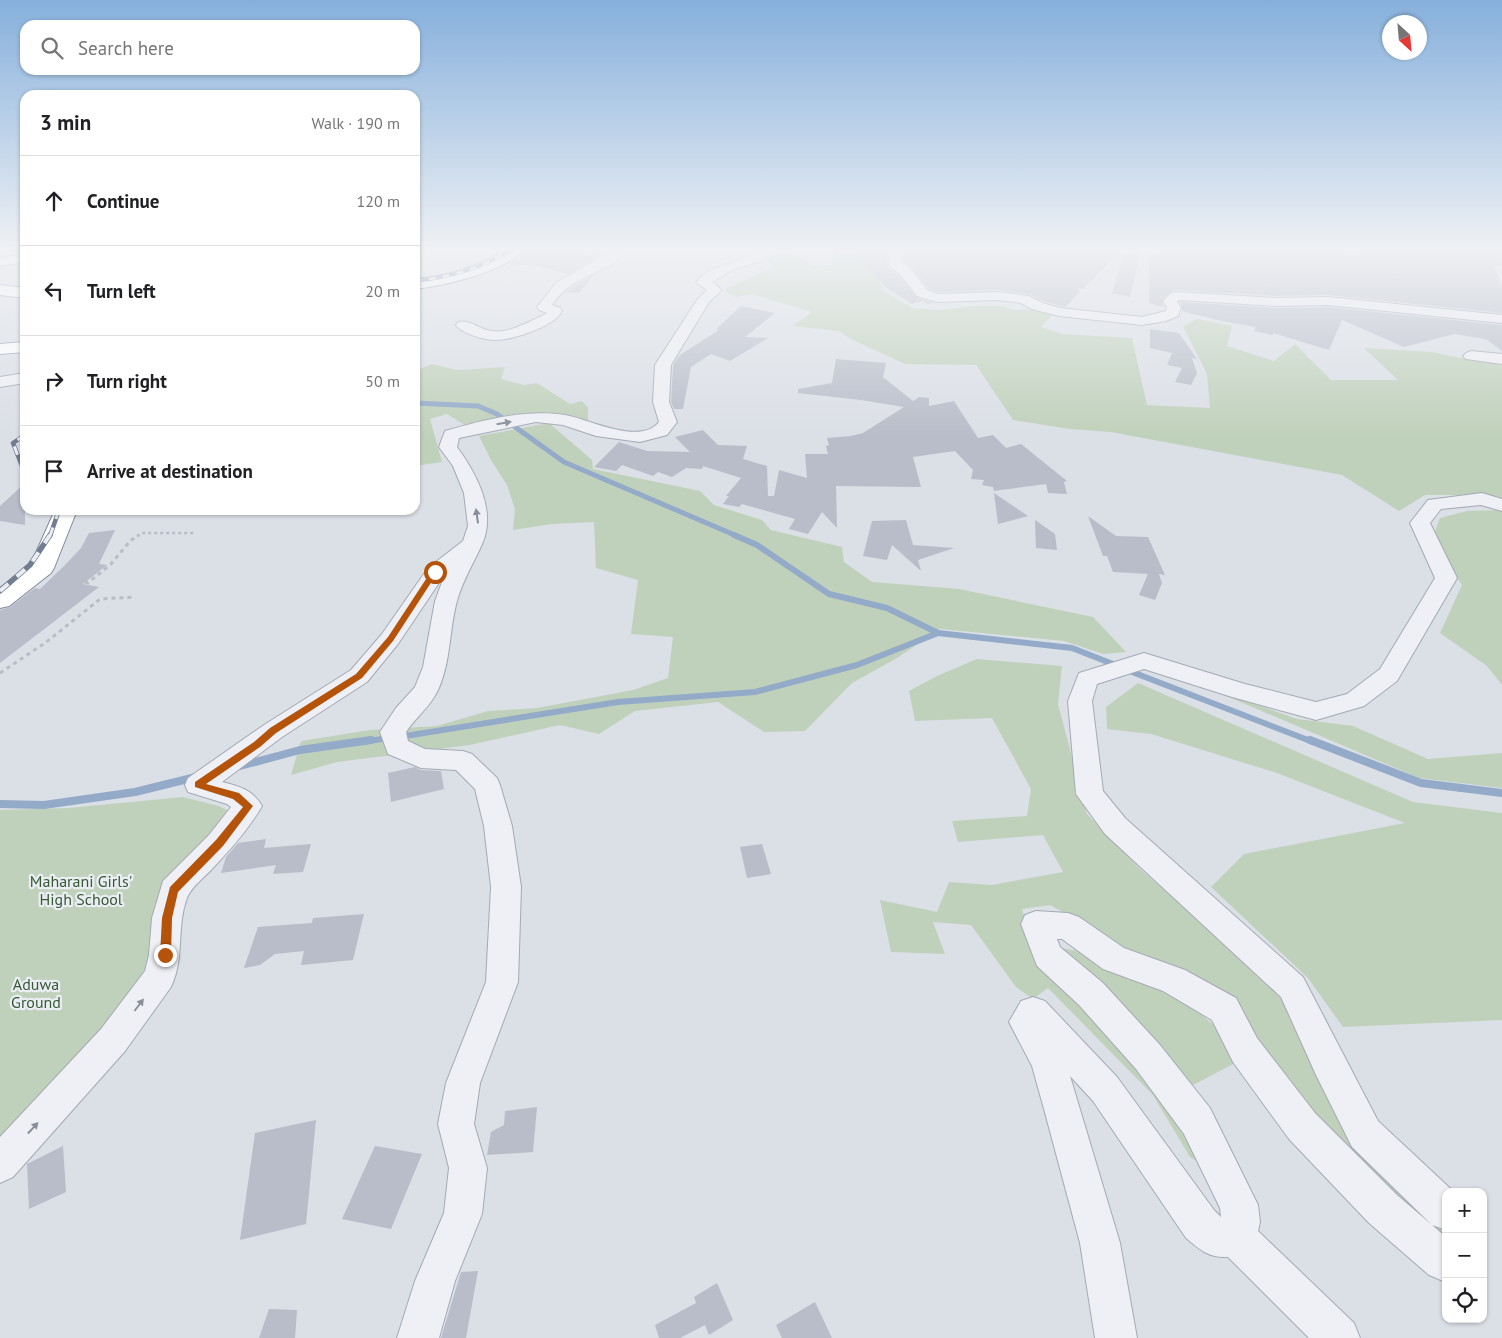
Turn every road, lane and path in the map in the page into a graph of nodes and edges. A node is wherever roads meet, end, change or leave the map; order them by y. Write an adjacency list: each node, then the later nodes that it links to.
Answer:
1 (555, 311): 7 (street)
2 (697, 311): 17 (street, one-way to 2)
3 (1057, 311): 4 (street)
4 (1173, 311)
5 (1425, 311): 6 (street)
6 (1502, 320)
7 (463, 325)
8 (20, 347): 9 (main road)
9 (0, 349)
10 (1471, 356): 11 (street)
11 (1502, 359)
12 (20, 379): 13 (street)
13 (0, 382)
14 (1502, 505): 23 (street)
15 (64, 515): 18 (main road)
16 (194, 533): 18 (path)
17 (472, 544): 22 (street, one-way to 17); 26 (street)
18 (42, 568): 20 (main road)
19 (135, 597): 21 (path)
20 (0, 600)
21 (0, 673)
22 (0, 1164)
23 (1442, 1207)
24 (1236, 1237): 25 (street); 27 (street); 28 (street)
25 (1442, 1260)
26 (418, 1338)
27 (1116, 1338)
28 (1339, 1338)

